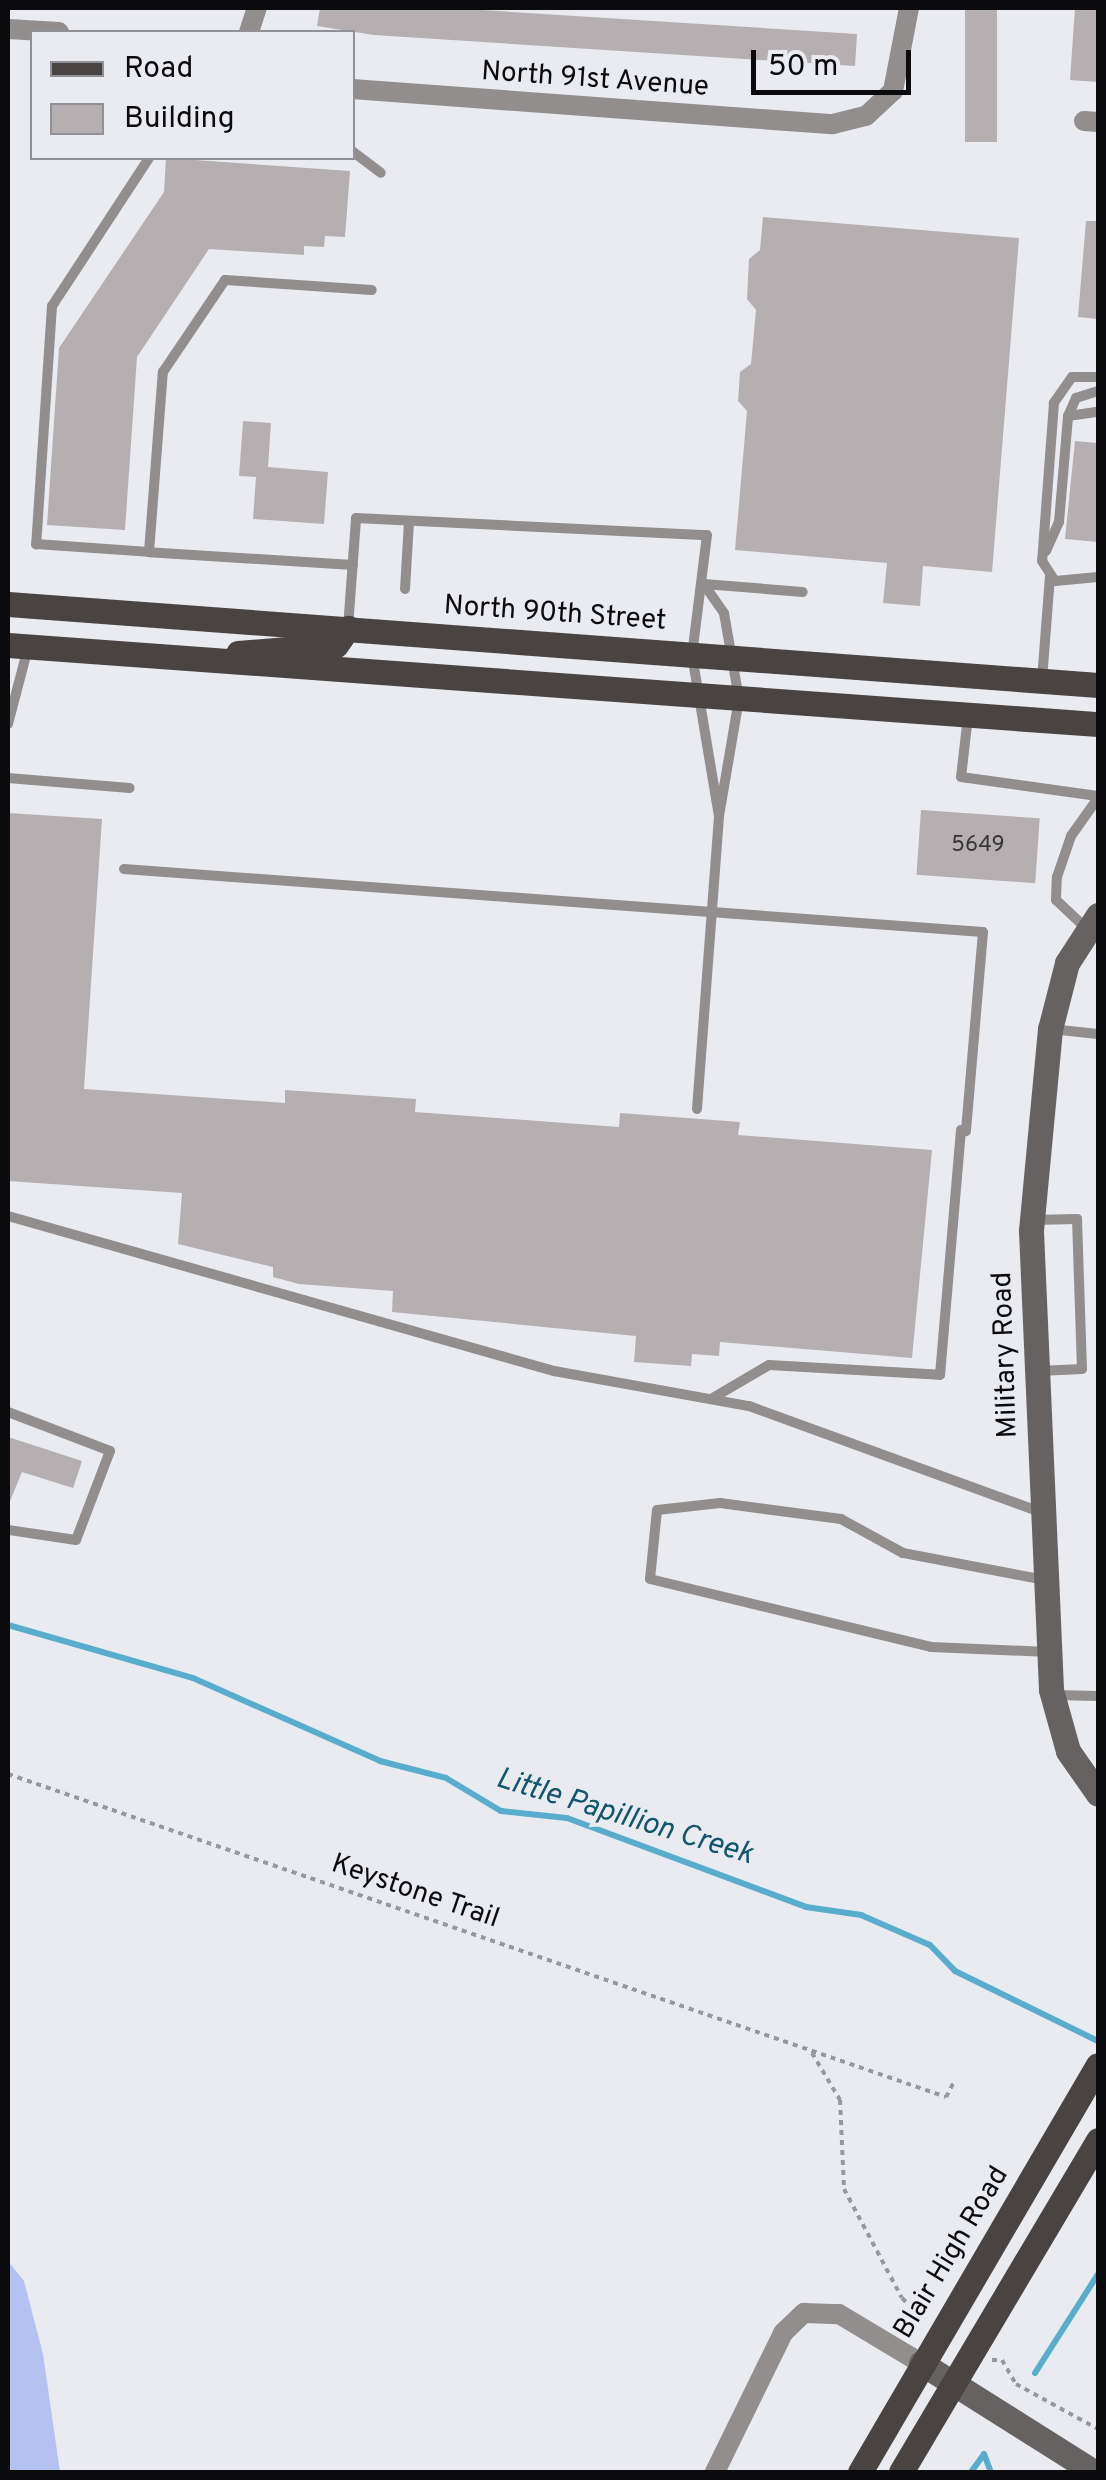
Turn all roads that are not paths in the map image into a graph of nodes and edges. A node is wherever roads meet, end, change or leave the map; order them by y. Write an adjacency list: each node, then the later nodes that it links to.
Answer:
1 (909, 8): 2 (street, North 91st Avenue)
2 (355, 89)
3 (355, 154): 5 (lane)
4 (148, 160): 12 (lane)
5 (381, 173)
6 (372, 290): 12 (lane)
7 (1098, 377): 13 (lane)
8 (1098, 391): 10 (lane)
9 (1098, 412): 10 (lane)
10 (1068, 416): 13 (lane)
11 (408, 521): 14 (lane); 17 (lane); 18 (lane)
12 (150, 552): 14 (lane)
13 (1042, 561): 15 (lane)
14 (352, 565): 21 (lane)
15 (1050, 576): 16 (lane); 26 (lane)
16 (1098, 577)
17 (704, 584): 19 (lane); 23 (lane); 24 (lane)
18 (404, 589)
19 (803, 592)
20 (8, 604): 21 (main road, North 90th Street)
21 (348, 628): 23 (main road, North 90th Street); 25 (main road)
22 (18, 646): 25 (main road); 31 (lane)
23 (692, 655): 24 (main road, North 90th Street); 28 (lane)
24 (730, 658): 26 (main road, North 90th Street); 29 (lane)
25 (194, 660): 28 (main road)
26 (1042, 682): 27 (main road, North 90th Street)
27 (1098, 686)
28 (698, 696): 29 (main road); 36 (lane)
29 (740, 699): 30 (main road); 36 (lane)
30 (968, 715): 32 (main road); 35 (lane)
31 (8, 724)
32 (1098, 724)
33 (8, 778): 34 (lane)
34 (130, 788)
35 (1098, 797): 39 (lane)
36 (719, 816): 38 (lane)
37 (124, 869): 38 (lane)
38 (712, 912): 42 (lane); 46 (lane)
39 (1094, 927): 40 (main road, Military Road)
40 (1050, 1029): 41 (lane); 44 (main road, Military Road)
41 (1098, 1034)
42 (698, 1110)
43 (8, 1216): 46 (lane)
44 (1031, 1220): 45 (main road, Military Road); 45 (lane)
45 (1037, 1372): 48 (main road, Military Road)
46 (711, 1398): 48 (lane)
47 (8, 1412): 49 (lane)
48 (1043, 1513): 50 (main road, Military Road)
49 (8, 1530)
50 (1046, 1580): 51 (main road, Military Road); 51 (lane)
51 (1049, 1652): 52 (main road, Military Road)
52 (1052, 1695): 53 (lane); 54 (main road, Military Road)
53 (1098, 1696)
54 (1098, 1794)
55 (1098, 2065): 57 (main road, Blair High Road)
56 (1098, 2140): 58 (main road)
57 (921, 2363): 58 (main road); 60 (street); 61 (main road, Blair High Road)
58 (954, 2382): 59 (main road); 62 (main road)
59 (1089, 2460)
60 (715, 2472)
61 (860, 2472)
62 (901, 2472)

